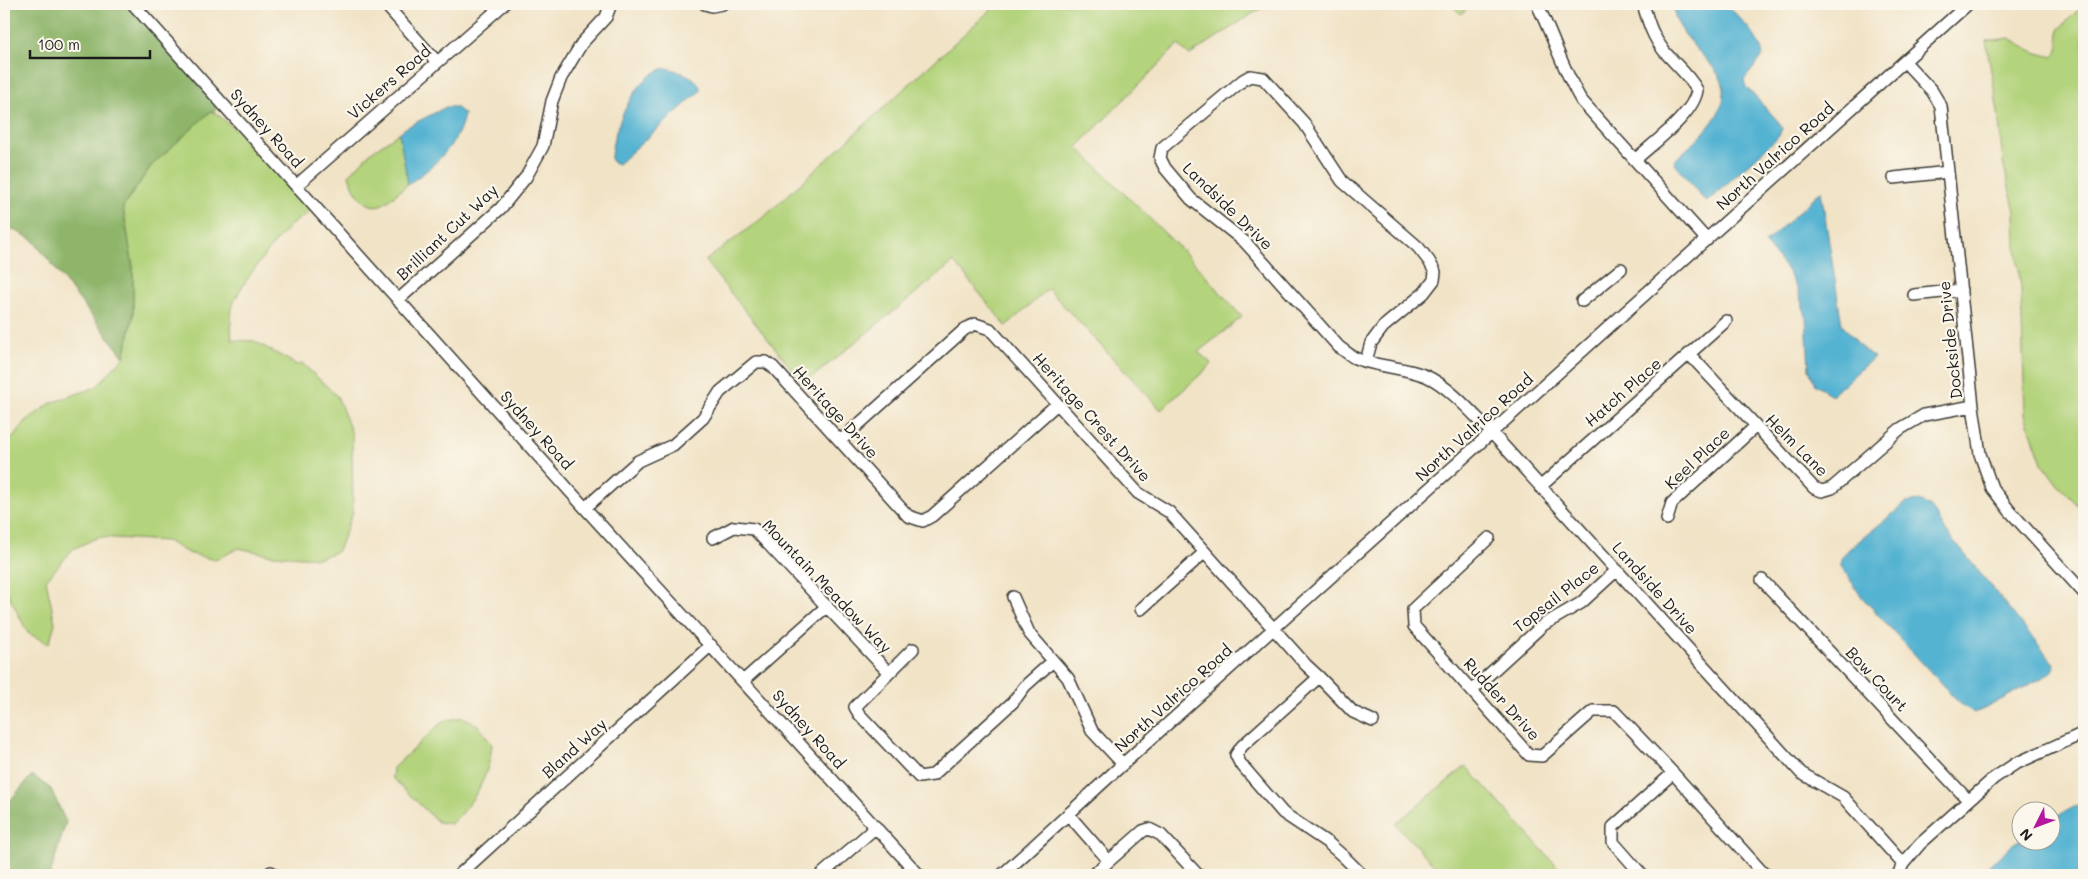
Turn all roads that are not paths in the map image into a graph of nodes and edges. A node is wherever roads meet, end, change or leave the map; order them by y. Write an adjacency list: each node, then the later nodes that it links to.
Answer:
1 (133, 4): 15 (street, Sydney Road)
2 (385, 4): 10 (street)
3 (504, 4): 10 (street, Vickers Road)
4 (611, 4): 20 (street, Brilliant Cut Way)
5 (705, 4): 6 (street)
6 (722, 4)
7 (1537, 4): 12 (street)
8 (1643, 4): 12 (street)
9 (1968, 4): 11 (street, North Valrico Road)
10 (437, 62): 15 (street, Vickers Road)
11 (1905, 62): 13 (street, Dockside Drive); 16 (street, North Valrico Road)
12 (1635, 160): 16 (street)
13 (1948, 172): 14 (street); 18 (street, Dockside Drive)
14 (1894, 178)
15 (296, 186): 20 (street, Sydney Road)
16 (1707, 240): 28 (street, North Valrico Road)
17 (1621, 269): 21 (street)
18 (1961, 290): 19 (street); 26 (street, Dockside Drive)
19 (1914, 295)
20 (398, 300): 31 (street, Sydney Road)
21 (1582, 301)
22 (1726, 321): 23 (street, Hatch Place)
23 (1690, 354): 27 (street, Helm Lane); 30 (street, Hatch Place)
24 (1366, 361): 24 (street, Landside Drive); 28 (street, Landside Drive)
25 (1057, 404): 29 (street, Heritage Drive); 29 (street, Heritage Crest Drive); 35 (street, Heritage Crest Drive)
26 (1973, 406): 27 (street, Helm Lane); 38 (street, Dockside Drive)
27 (1756, 426): 32 (street, Keel Place)
28 (1491, 432): 30 (street, Landside Drive); 42 (street, North Valrico Road)
29 (840, 441): 31 (street, Heritage Drive)
30 (1540, 487): 36 (street, Landside Drive)
31 (586, 508): 43 (street, Sydney Road)
32 (1668, 519)
33 (714, 538): 40 (street, Mountain Meadow Way)
34 (1489, 538): 49 (street, Rudder Drive)
35 (1205, 552): 41 (street); 42 (street, Heritage Crest Drive)
36 (1617, 570): 49 (street, Topsail Place); 58 (street, Landside Drive)
37 (1762, 580): 54 (street, Bow Court)
38 (2084, 593)
39 (1013, 597): 45 (street)
40 (827, 606): 46 (street, Mountain Meadow Way); 48 (street)
41 (1141, 609)
42 (1273, 630): 47 (street, Heritage Crest Drive); 52 (street, North Valrico Road)
43 (711, 645): 48 (street, Sydney Road); 59 (street, Bland Way)
44 (913, 648): 46 (street)
45 (1053, 661): 46 (street); 52 (street)
46 (888, 673)
47 (1319, 677): 50 (street, Heritage Crest Drive); 65 (street)
48 (743, 681): 56 (street, Sydney Road)
49 (1472, 690): 53 (street, Rudder Drive)
50 (1374, 721)
51 (2084, 733): 54 (street)
52 (1123, 764): 55 (street, North Valrico Road)
53 (1673, 773): 66 (street); 67 (street, Rudder Drive)
54 (1968, 800): 58 (street)
55 (1070, 812): 57 (street); 62 (street, North Valrico Road)
56 (876, 827): 60 (street); 61 (street, Sydney Road)
57 (1112, 859): 63 (street); 64 (street)
58 (1900, 870)
59 (459, 875)
60 (821, 875)
61 (919, 875)
62 (1002, 875)
63 (1094, 875)
64 (1198, 875)
65 (1362, 875)
66 (1642, 875)
67 (1767, 875)

